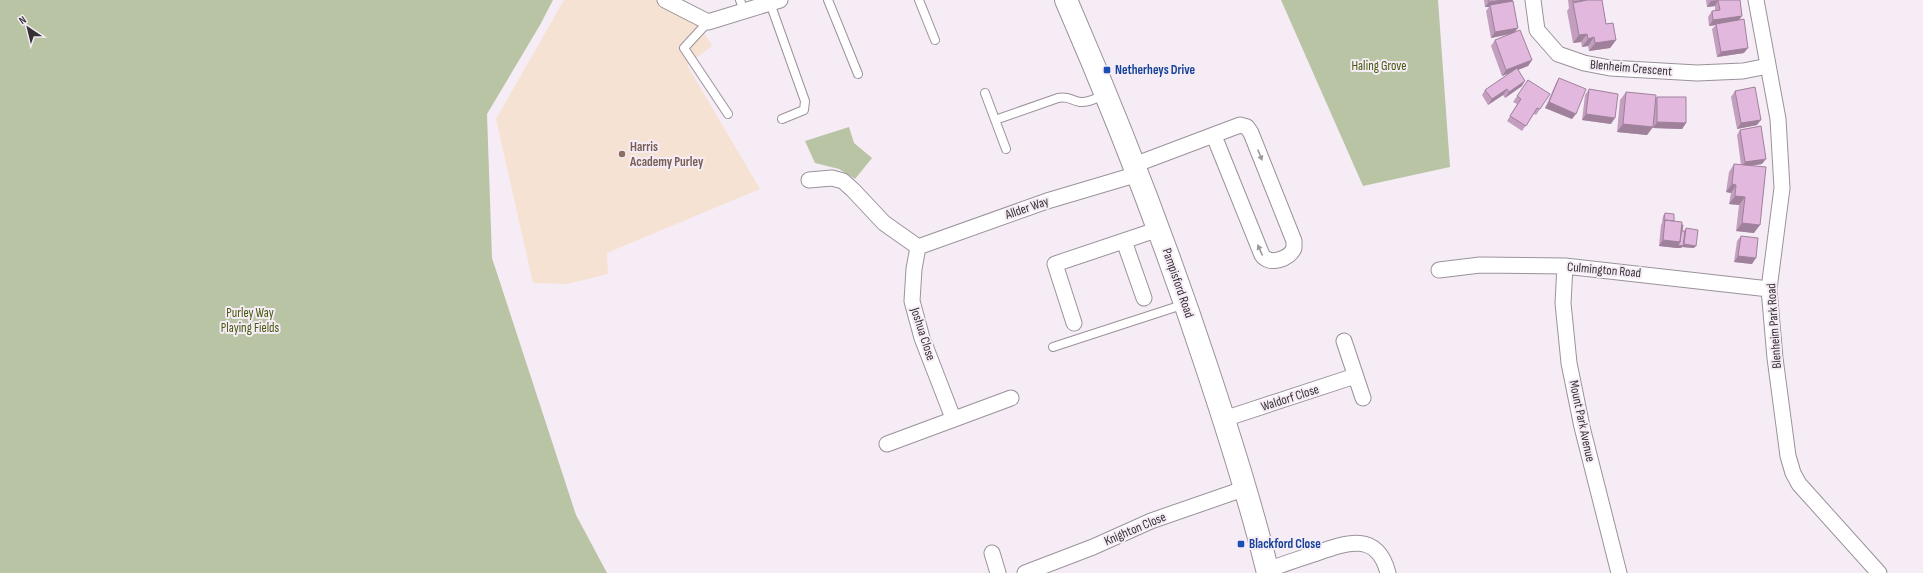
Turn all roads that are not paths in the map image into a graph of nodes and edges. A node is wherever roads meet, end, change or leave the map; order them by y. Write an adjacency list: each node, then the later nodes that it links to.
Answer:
1 (665, 0): 9 (street)
2 (828, 0): 12 (lane)
3 (920, 0): 10 (lane)
4 (1066, 0): 14 (street, Pampisford Road)
5 (1532, 0): 11 (street, Blenheim Crescent)
6 (1756, 0): 11 (street, Blenheim Park Road)
7 (775, 2): 8 (street); 16 (lane)
8 (742, 6): 9 (street)
9 (708, 22): 15 (lane)
10 (935, 40)
11 (1768, 66): 27 (street, Blenheim Park Road)
12 (858, 74)
13 (985, 93): 17 (lane)
14 (1106, 94): 17 (lane); 20 (street, Pampisford Road)
15 (728, 114)
16 (782, 118)
17 (995, 120): 19 (lane)
18 (1214, 136): 18 (street, one-way to 18); 20 (street)
19 (1006, 149)
20 (1136, 169): 22 (street, Pampisford Road); 24 (street, Allder Way)
21 (809, 180): 24 (street)
22 (1159, 229): 23 (street); 29 (street, Pampisford Road)
23 (1124, 241): 28 (street); 30 (street)
24 (918, 247): 36 (street, Joshua Close)
25 (1565, 266): 26 (street, Culmington Road); 27 (street, Culmington Road); 45 (street, Mount Park Avenue)
26 (1439, 270)
27 (1769, 289): 46 (street, Blenheim Park Road)
28 (1144, 298)
29 (1186, 304): 32 (lane); 37 (street, Pampisford Road)
30 (1074, 323)
31 (1344, 342): 33 (street)
32 (1053, 347)
33 (1355, 376): 35 (street); 37 (street, Waldorf Close)
34 (1011, 398): 36 (street)
35 (1363, 398)
36 (953, 418): 38 (street)
37 (1224, 419): 39 (street, Pampisford Road)
38 (887, 444)
39 (1246, 488): 41 (street, Pampisford Road); 43 (street, Knighton Close)
40 (992, 553): 42 (street)
41 (1268, 571): 44 (street)
42 (998, 573)
43 (1025, 573)
44 (1388, 573)
45 (1619, 573)
46 (1879, 573)

